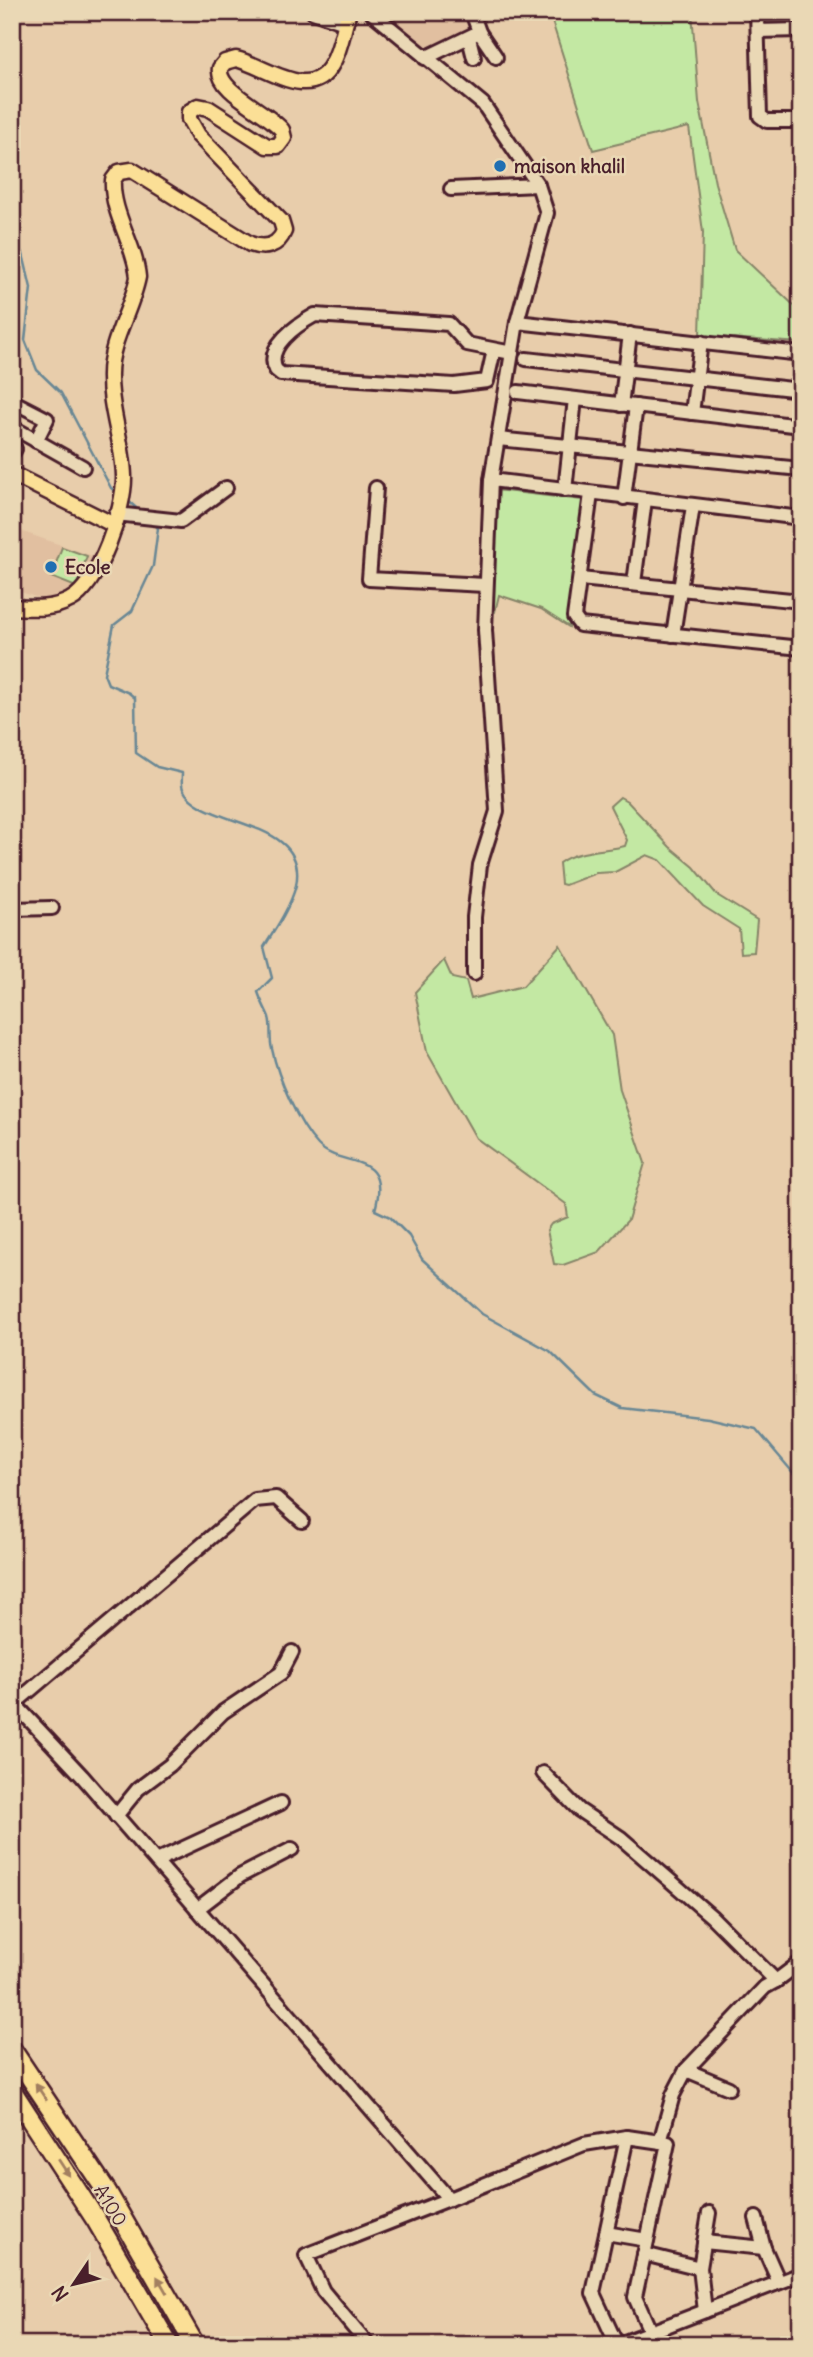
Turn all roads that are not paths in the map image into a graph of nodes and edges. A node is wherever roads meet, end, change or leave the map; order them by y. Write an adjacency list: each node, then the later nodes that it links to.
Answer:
1 (313, 12): 5 (street)
2 (371, 12): 10 (street)
3 (472, 12): 8 (street)
4 (757, 12): 7 (street)
5 (347, 18): 50 (main road)
6 (801, 30): 7 (street)
7 (758, 31): 12 (street)
8 (474, 35): 9 (street); 10 (street); 11 (street)
9 (496, 57)
10 (425, 58): 13 (street)
11 (474, 58)
12 (801, 121)
13 (538, 185): 14 (street); 15 (street)
14 (451, 189)
15 (517, 322): 16 (street); 19 (street)
16 (629, 334): 17 (street); 22 (street)
17 (701, 342): 20 (street); 23 (street)
18 (494, 350): 18 (street); 19 (street)
19 (512, 353): 33 (street)
20 (801, 354)
21 (526, 359): 22 (street)
22 (625, 370): 23 (street); 28 (street)
23 (697, 378): 24 (street); 30 (street)
24 (801, 390)
25 (518, 393): 26 (street)
26 (575, 399): 28 (street); 35 (street)
27 (12, 401): 34 (street)
28 (621, 405): 29 (street)
29 (636, 406): 30 (street); 37 (street)
30 (692, 413): 31 (street)
31 (801, 426)
32 (12, 428): 34 (street)
33 (498, 439): 35 (street); 42 (street)
34 (36, 441): 39 (street)
35 (570, 446): 37 (street); 45 (street)
36 (12, 447): 38 (street)
37 (630, 452): 40 (street); 47 (street)
38 (12, 453)
39 (83, 467)
40 (801, 469)
41 (12, 474): 50 (main road)
42 (491, 480): 45 (street); 54 (street)
43 (226, 488): 50 (street)
44 (376, 488): 54 (street)
45 (565, 491): 46 (street)
46 (591, 494): 47 (street); 52 (street)
47 (624, 498): 48 (street)
48 (645, 500): 49 (street); 53 (street)
49 (693, 506): 51 (street); 55 (street)
50 (120, 514): 57 (main road)
51 (801, 518)
52 (580, 579): 53 (street); 58 (street)
53 (634, 583): 55 (street)
54 (485, 585): 62 (street)
55 (680, 589): 56 (street); 58 (street)
56 (801, 601)
57 (12, 607)
58 (673, 635): 59 (street)
59 (801, 648)
60 (52, 908): 61 (street)
61 (12, 909)
62 (474, 974)
63 (302, 1521): 65 (street)
64 (292, 1652): 68 (street)
65 (13, 1702): 68 (street)
66 (543, 1773): 73 (street)
67 (281, 1803): 70 (street)
68 (116, 1816): 70 (street)
69 (292, 1849): 71 (street)
70 (156, 1861): 71 (street)
71 (197, 1909): 80 (street)
72 (801, 1962): 73 (street)
73 (776, 1981): 75 (street)
74 (12, 2050): 94 (highway, A100, one-way to 74)
75 (686, 2070): 76 (street); 79 (street)
76 (729, 2088)
77 (12, 2091): 93 (highway, A100 / A100, one-way to 93)
78 (627, 2137): 79 (street); 80 (street); 83 (street)
79 (660, 2142): 84 (street)
80 (449, 2199): 95 (street)
81 (709, 2213): 85 (street)
82 (756, 2218): 86 (street)
83 (606, 2233): 84 (street); 96 (street)
84 (647, 2240): 87 (street)
85 (704, 2242): 86 (street); 88 (street)
86 (764, 2248): 90 (street)
87 (644, 2254): 88 (street); 92 (street)
88 (700, 2268): 91 (street)
89 (801, 2274): 90 (street)
90 (779, 2282): 91 (street)
91 (705, 2311): 92 (street)
92 (650, 2331): 96 (street)
93 (169, 2345)
94 (195, 2345)
95 (368, 2345)
96 (617, 2345)

